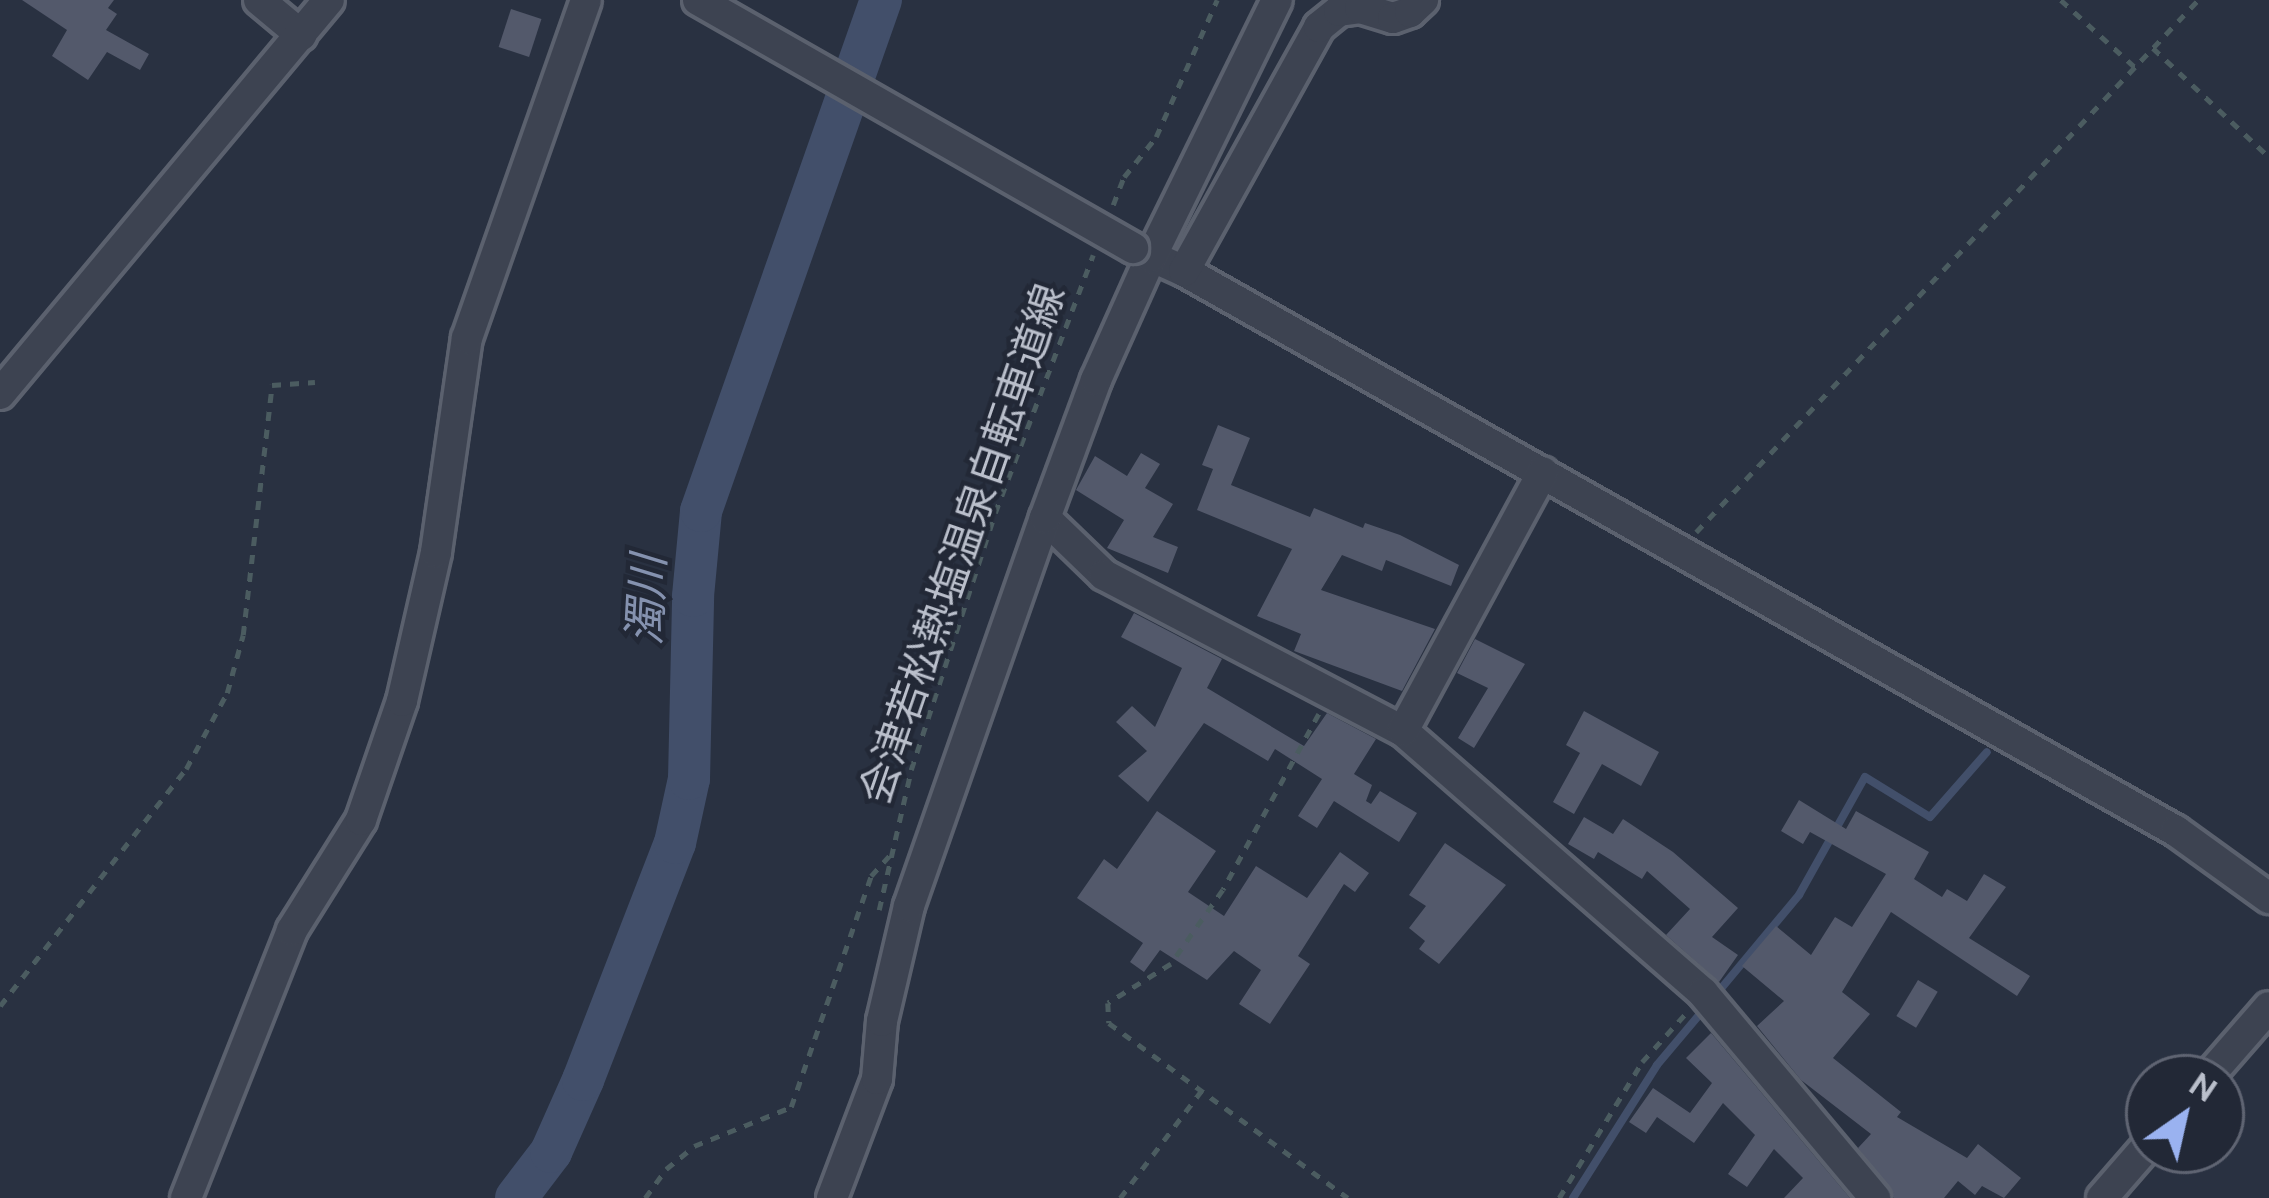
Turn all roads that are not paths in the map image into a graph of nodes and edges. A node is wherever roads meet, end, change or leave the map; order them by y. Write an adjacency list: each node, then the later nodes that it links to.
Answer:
1 (259, 0): 7 (street)
2 (329, 0): 7 (street)
3 (586, 0): 18 (street)
4 (698, 0): 8 (street, bridge)
5 (1277, 0): 8 (street)
6 (1423, 0): 9 (street)
7 (302, 35): 10 (street)
8 (1142, 253): 9 (street); 12 (street)
9 (1184, 271): 11 (street)
10 (0, 394)
11 (1543, 472): 13 (street); 14 (street)
12 (1046, 518): 13 (street); 19 (street)
13 (1403, 731): 20 (street)
14 (2269, 898)
15 (2269, 1006): 16 (street)
16 (2227, 1054)
17 (2125, 1172): 21 (street)
18 (186, 1198)
19 (832, 1198)
20 (1875, 1198)
21 (2102, 1198)

